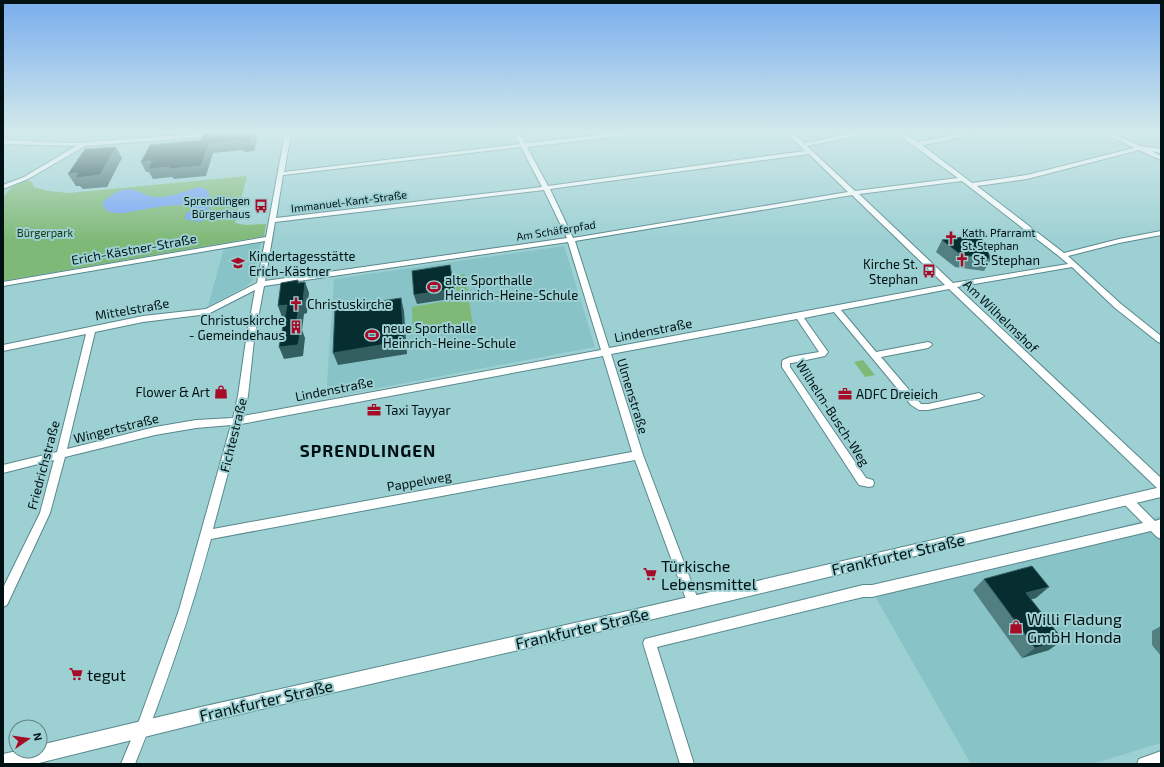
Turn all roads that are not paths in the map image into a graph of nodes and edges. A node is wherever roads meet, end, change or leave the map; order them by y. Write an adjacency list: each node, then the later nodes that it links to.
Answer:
1 (42, 169): 12 (street)
2 (281, 169): 9 (street, Fichtestraße)
3 (325, 169): 9 (street)
4 (536, 169): 13 (street, Ulmenstraße)
5 (687, 169): 13 (street, Immanuel-Kant-Straße)
6 (828, 169): 14 (street, Am Wilhelmshof)
7 (950, 169): 10 (street)
8 (1056, 169): 11 (street)
9 (280, 174): 15 (street, Fichtestraße)
10 (963, 179): 11 (street); 14 (street, Am Schäferpfad)
11 (972, 185): 19 (street)
12 (3, 187)
13 (546, 188): 15 (street, Immanuel-Kant-Straße); 18 (street, Ulmenstraße)
14 (854, 193): 18 (street, Am Schäferpfad); 23 (street, Am Wilhelmshof)
15 (272, 220): 17 (street, Fichtestraße)
16 (1161, 233): 19 (street)
17 (270, 238): 21 (street, Erich-Kästner-Straße); 22 (street, Fichtestraße)
18 (571, 240): 22 (street, Am Schäferpfad); 30 (street, Ulmenstraße)
19 (1063, 255): 20 (street)
20 (1073, 264): 23 (street, Lindenstraße); 27 (street)
21 (3, 284)
22 (261, 284): 26 (street, Mittelstraße); 33 (street, Fichtestraße)
23 (950, 286): 24 (street, Lindenstraße); 38 (street, Am Wilhelmshof)
24 (836, 308): 25 (street, Lindenstraße); 31 (street)
25 (799, 316): 30 (street, Lindenstraße); 37 (street, Wilhelm-Busch-Weg)
26 (91, 330): 29 (street, Mittelstraße); 34 (street, Friedrichstraße)
27 (1161, 340)
28 (928, 345): 31 (street)
29 (3, 348)
30 (606, 352): 33 (street, Lindenstraße); 35 (street, Ulmenstraße)
31 (875, 355): 32 (street)
32 (979, 396)
33 (236, 421): 34 (street, Wingertstraße); 42 (street, Fichtestraße)
34 (62, 454): 36 (street, Wingertstraße); 43 (street, Friedrichstraße)
35 (638, 455): 42 (street, Pappelweg); 44 (street, Ulmenstraße)
36 (3, 469)
37 (869, 483)
38 (1161, 485)
39 (1161, 492): 40 (street, Frankfurter Straße)
40 (1127, 500): 41 (street); 44 (street, Frankfurter Straße)
41 (1158, 528): 49 (street, Frankfurter Straße)
42 (206, 535): 45 (street, Fichtestraße)
43 (3, 601)
44 (693, 602): 45 (street, Frankfurter Straße)
45 (143, 728): 47 (street, Frankfurter Straße); 48 (street, Fichtestraße)
46 (1161, 758): 50 (street)
47 (3, 763)
48 (128, 764)
49 (686, 764)
50 (1144, 764)

